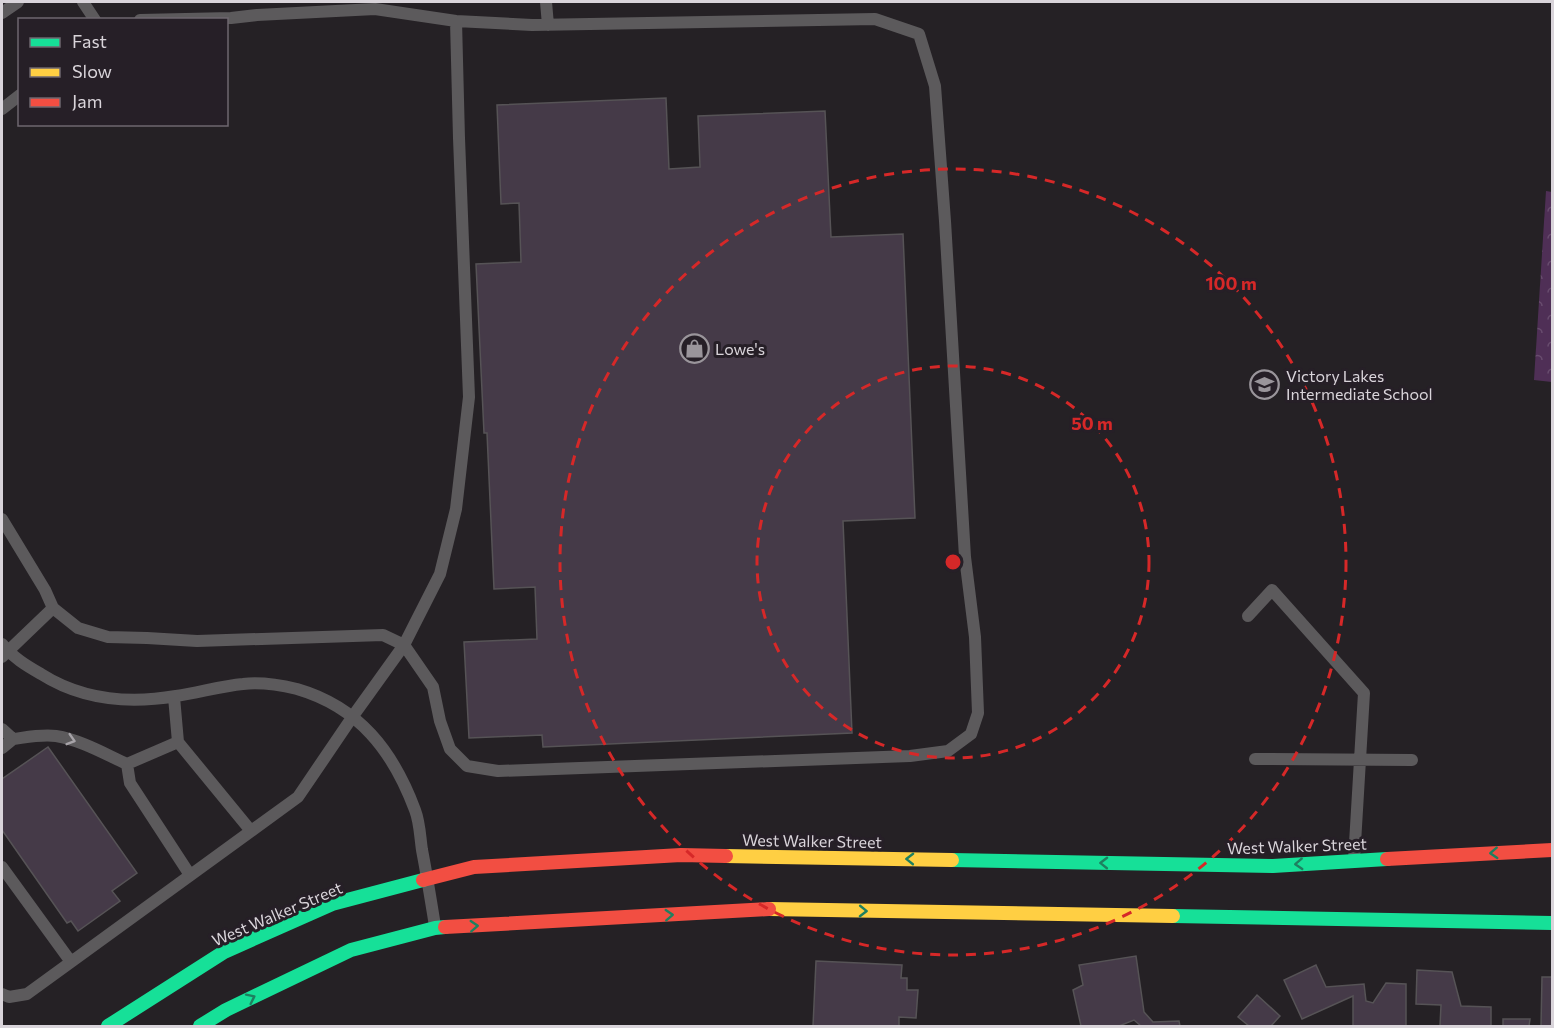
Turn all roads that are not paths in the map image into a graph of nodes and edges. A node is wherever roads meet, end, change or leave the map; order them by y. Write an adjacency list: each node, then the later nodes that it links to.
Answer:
1 (18, 2): 4 (lane)
2 (83, 2): 5 (lane)
3 (546, 2): 8 (lane)
4 (2, 13)
5 (94, 18)
6 (228, 18): 7 (lane)
7 (456, 21): 8 (lane); 14 (lane)
8 (548, 25): 14 (lane)
9 (18, 96): 10 (lane)
10 (2, 108)
11 (2, 519): 12 (lane)
12 (53, 608): 14 (lane); 15 (lane)
13 (1248, 616): 23 (lane)
14 (404, 645): 17 (lane)
15 (4, 651): 16 (lane)
16 (174, 697): 17 (lane); 20 (lane)
17 (353, 716): 26 (lane); 31 (lane)
18 (2, 729): 19 (lane)
19 (13, 739): 21 (lane); 25 (lane, one-way to 25)
20 (178, 742): 25 (lane); 26 (lane)
21 (2, 748)
22 (1255, 759): 23 (lane)
23 (1360, 760): 24 (lane); 28 (lane)
24 (1412, 760)
25 (127, 764): 30 (lane)
26 (251, 831): 30 (lane)
27 (1552, 850): 28 (street, West Walker Street, one-way to 28)
28 (1354, 861): 31 (street, West Walker Street, one-way to 31)
29 (2, 867): 34 (lane)
30 (190, 875): 34 (lane)
31 (427, 879): 33 (lane); 36 (street, West Walker Street)
32 (1552, 923): 33 (street, one-way to 32)
33 (435, 928): 37 (street, one-way to 33)
34 (71, 962): 35 (lane)
35 (2, 994)
36 (108, 1026)
37 (200, 1026)

